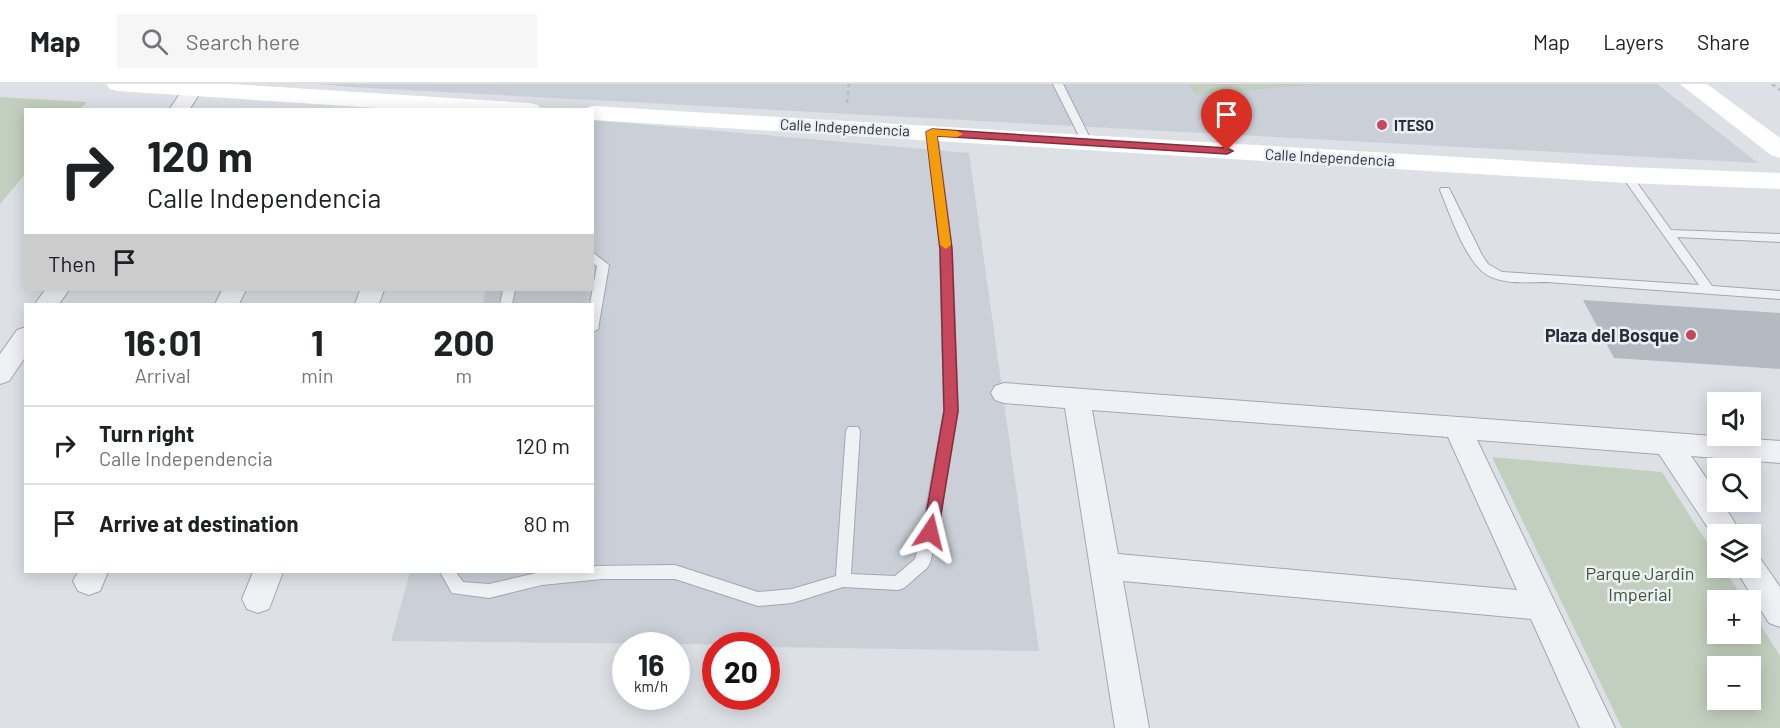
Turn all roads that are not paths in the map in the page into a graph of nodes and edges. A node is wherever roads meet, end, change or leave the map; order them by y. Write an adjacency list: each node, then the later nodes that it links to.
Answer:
1 (118, 84): 4 (street)
2 (1058, 84): 10 (lane)
3 (1692, 84): 11 (street)
4 (186, 100): 5 (street)
5 (327, 104): 6 (street)
6 (441, 107): 7 (street)
7 (470, 108)
8 (594, 113): 9 (street, Calle Independencia)
9 (932, 132): 10 (street, Calle Independencia); 36 (lane)
10 (1087, 142): 12 (street, Calle Independencia)
11 (1780, 150)
12 (1626, 175): 13 (street, Calle Independencia); 15 (lane)
13 (1780, 181)
14 (1445, 190): 18 (lane)
15 (1668, 233): 16 (lane); 18 (lane)
16 (1780, 238)
17 (594, 258): 20 (lane)
18 (1707, 288): 19 (lane)
19 (1780, 295)
20 (594, 317)
21 (24, 339): 22 (street)
22 (0, 374)
23 (1004, 393): 24 (street)
24 (1077, 399): 25 (street); 30 (street)
25 (1457, 428): 27 (street); 37 (street)
26 (853, 431): 36 (lane)
27 (1667, 443): 28 (street); 29 (street)
28 (1780, 452)
29 (1720, 524)
30 (1105, 566): 37 (street); 39 (street)
31 (594, 572): 36 (lane)
32 (449, 573): 34 (lane)
33 (582, 573): 34 (lane)
34 (543, 575)
35 (1756, 578): 38 (street)
36 (843, 580)
37 (1539, 606): 40 (street)
38 (1780, 613)
39 (1132, 728)
40 (1598, 728)

